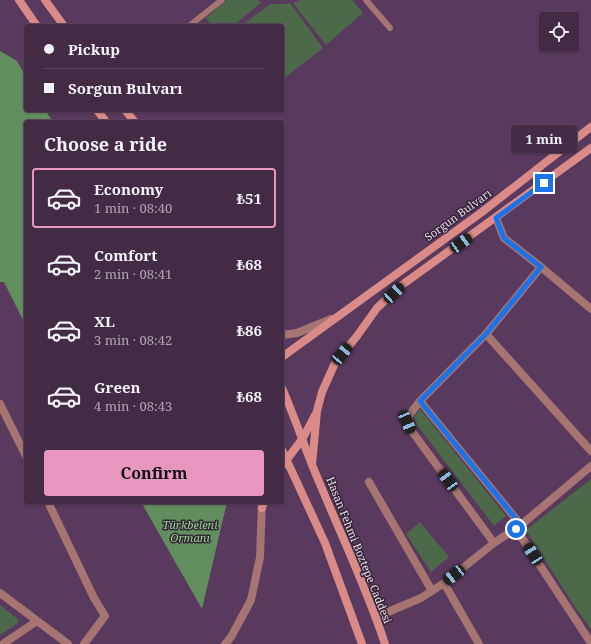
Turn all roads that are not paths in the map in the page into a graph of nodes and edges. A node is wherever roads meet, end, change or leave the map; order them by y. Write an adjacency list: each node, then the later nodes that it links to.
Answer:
1 (19, 0): 5 (main road)
2 (222, 0): 7 (lane)
3 (366, 0): 8 (lane)
4 (48, 1): 6 (main road)
5 (36, 24)
6 (63, 24)
7 (192, 24)
8 (390, 28)
9 (127, 112): 10 (main road)
10 (133, 120)
11 (591, 127): 16 (main road, Sorgun Bulvarı)
12 (591, 148): 13 (main road)
13 (496, 218): 14 (street); 23 (main road)
14 (541, 267): 15 (street); 17 (street)
15 (591, 309)
16 (336, 317): 18 (street, Sorgun Bulvarı); 19 (main road, Sorgun Bulvarı)
17 (486, 334): 21 (street); 25 (street)
18 (284, 335)
19 (284, 356)
20 (284, 393): 24 (main road, Hasan Fehmi Boztepe Caddesi)
21 (420, 401): 33 (street); 34 (street)
22 (0, 404): 26 (street)
23 (317, 411): 24 (main road); 28 (main road)
24 (303, 438): 27 (main road); 28 (main road, Hasan Fehmi Boztepe Caddesi)
25 (591, 450)
26 (24, 452)
27 (284, 463): 45 (main road)
28 (312, 465): 38 (main road, Hasan Fehmi Boztepe Caddesi)
29 (591, 466): 33 (street)
30 (369, 482): 36 (street)
31 (49, 504): 43 (street)
32 (262, 504): 44 (street)
33 (519, 527): 34 (street); 40 (street)
34 (494, 543): 35 (street)
35 (444, 583): 36 (street); 47 (street)
36 (432, 591): 38 (street)
37 (0, 593): 39 (street)
38 (376, 617): 46 (main road, Hasan Fehmi Boztepe Caddesi)
39 (37, 620): 41 (street); 42 (street)
40 (591, 643)
41 (3, 644)
42 (68, 644)
43 (84, 644)
44 (225, 644)
45 (362, 644)
46 (385, 644)
47 (479, 644)

